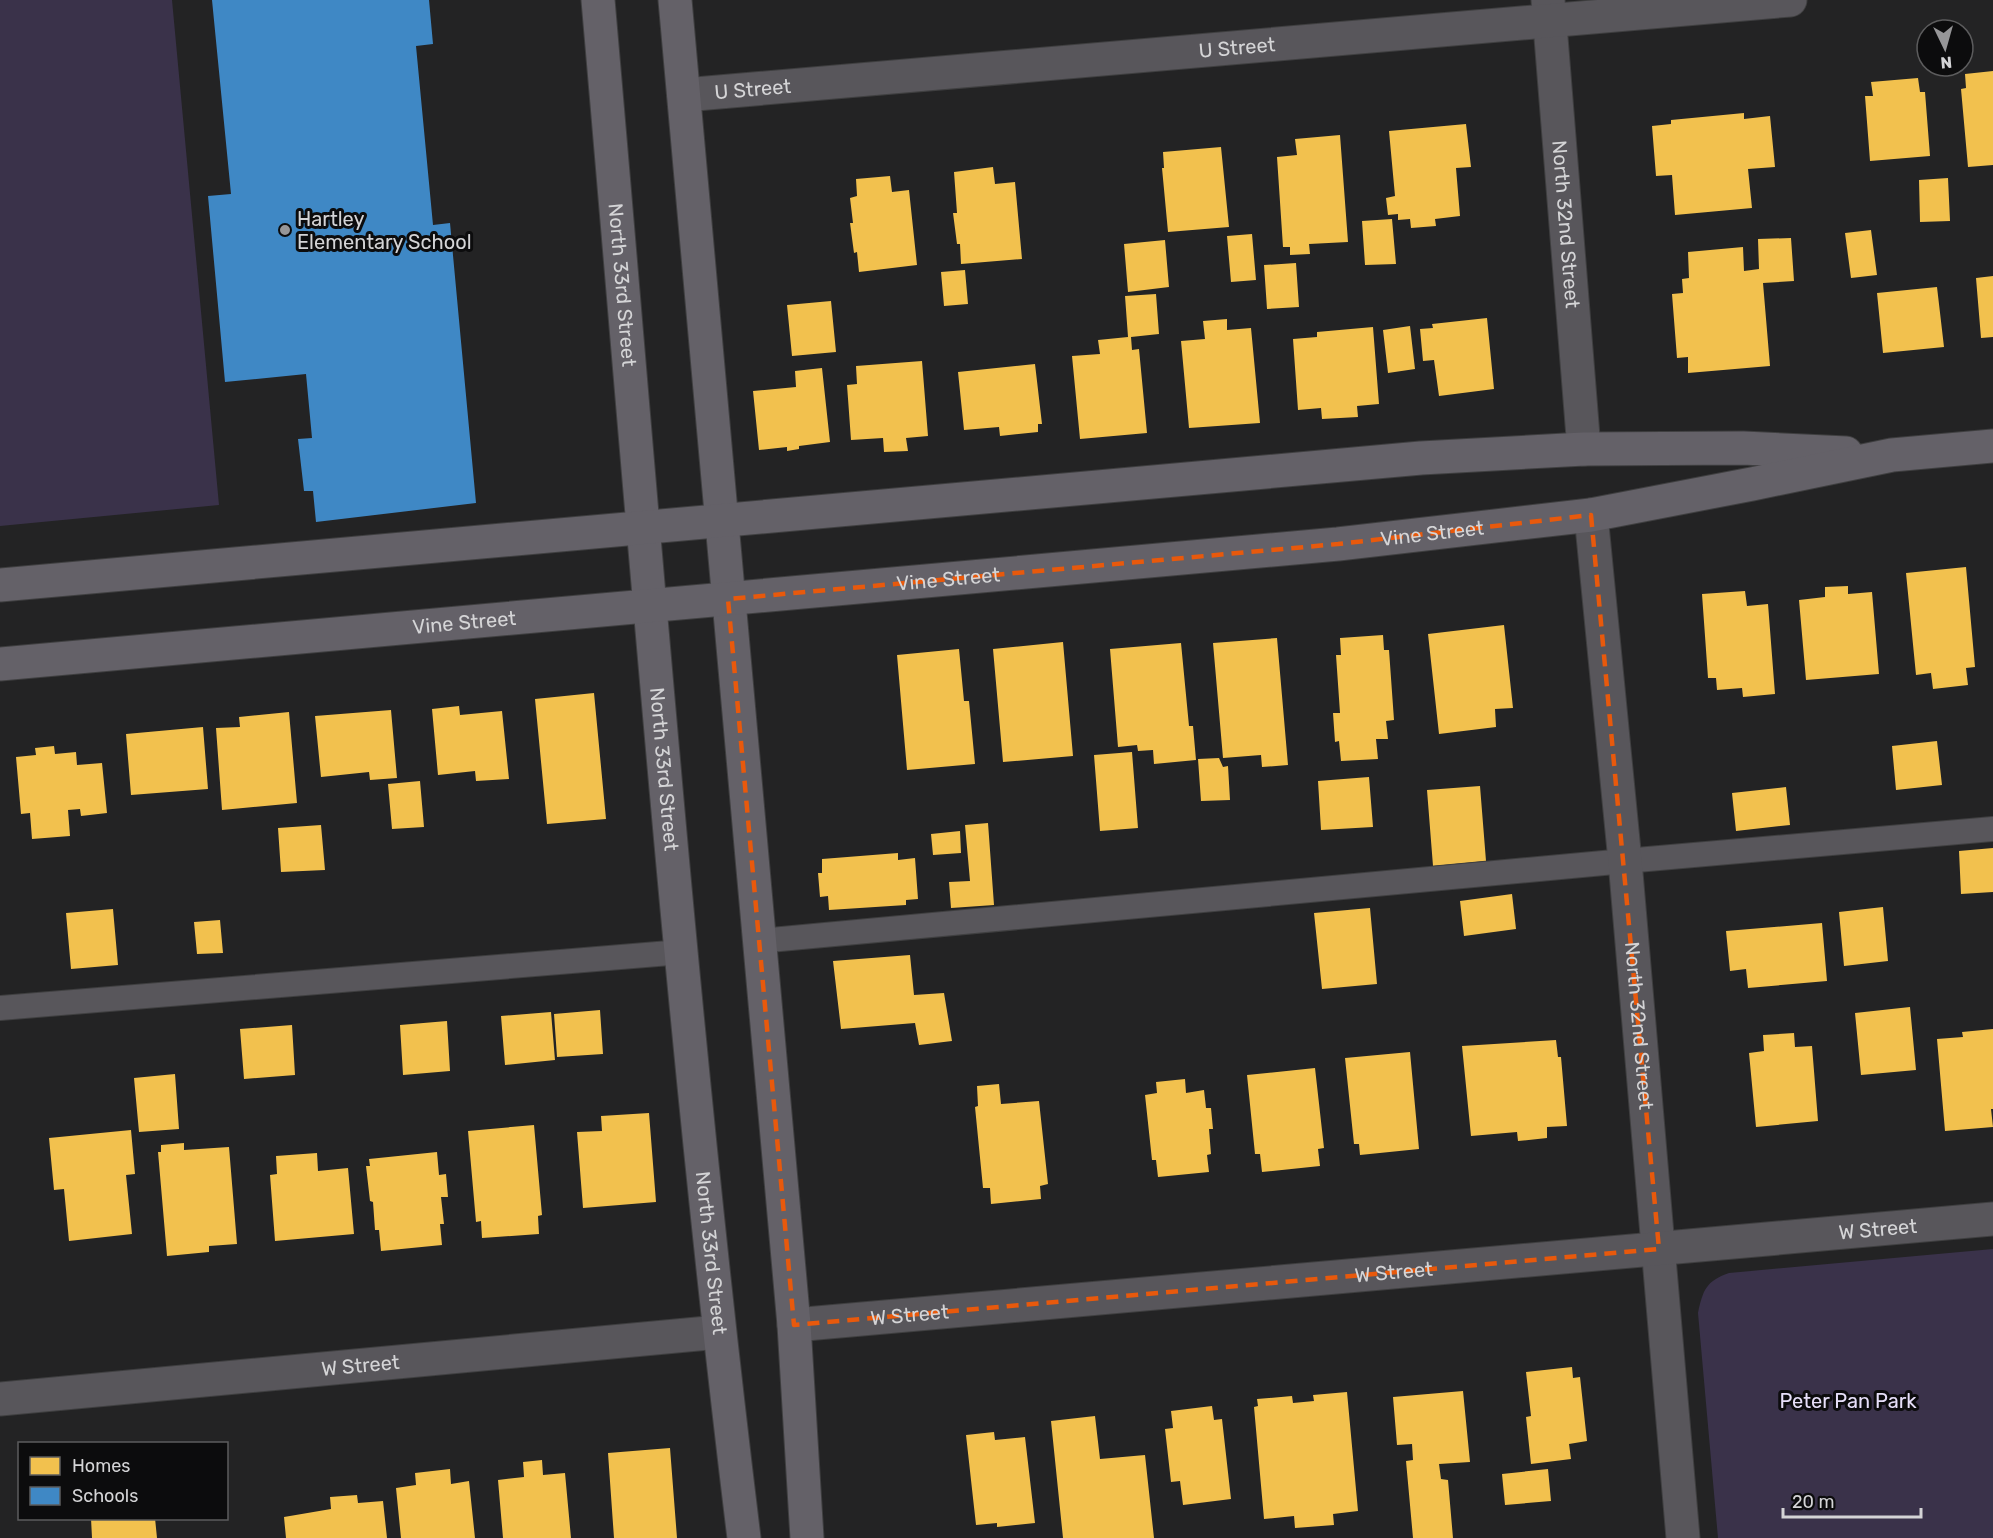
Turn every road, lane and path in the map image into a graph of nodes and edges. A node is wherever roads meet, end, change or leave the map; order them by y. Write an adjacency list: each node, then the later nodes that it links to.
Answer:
1 (598, 0): 11 (main road, North 33rd Street)
2 (675, 0): 5 (main road)
3 (1790, 0): 4 (street, U Street)
4 (1549, 10): 5 (street, U Street); 7 (street, North 32nd Street)
5 (684, 95): 10 (main road)
6 (1993, 446): 8 (main road, Vine Street)
7 (1584, 448): 8 (main road, Vine Street); 10 (main road, Vine Street)
8 (1892, 455): 9 (main road, Vine Street)
9 (1591, 515): 13 (main road, Vine Street); 17 (street, North 32nd Street)
10 (722, 522): 11 (main road, Vine Street); 13 (main road)
11 (643, 528): 12 (main road, Vine Street); 14 (main road, North 33rd Street)
12 (0, 585)
13 (728, 600): 14 (main road, Vine Street); 18 (main road)
14 (651, 605): 15 (main road, Vine Street); 19 (main road, North 33rd Street)
15 (0, 664)
16 (1993, 829): 17 (lane)
17 (1625, 861): 18 (lane); 22 (street, North 32nd Street)
18 (759, 941): 23 (main road)
19 (682, 952): 20 (lane); 24 (main road, North 33rd Street)
20 (0, 1008)
21 (1993, 1219): 22 (street, W Street)
22 (1659, 1249): 23 (street, W Street); 28 (street, North 32nd Street)
23 (794, 1325): 27 (main road)
24 (719, 1332): 25 (street, W Street); 26 (main road, North 33rd Street)
25 (0, 1399)
26 (744, 1538)
27 (807, 1538)
28 (1683, 1538)

